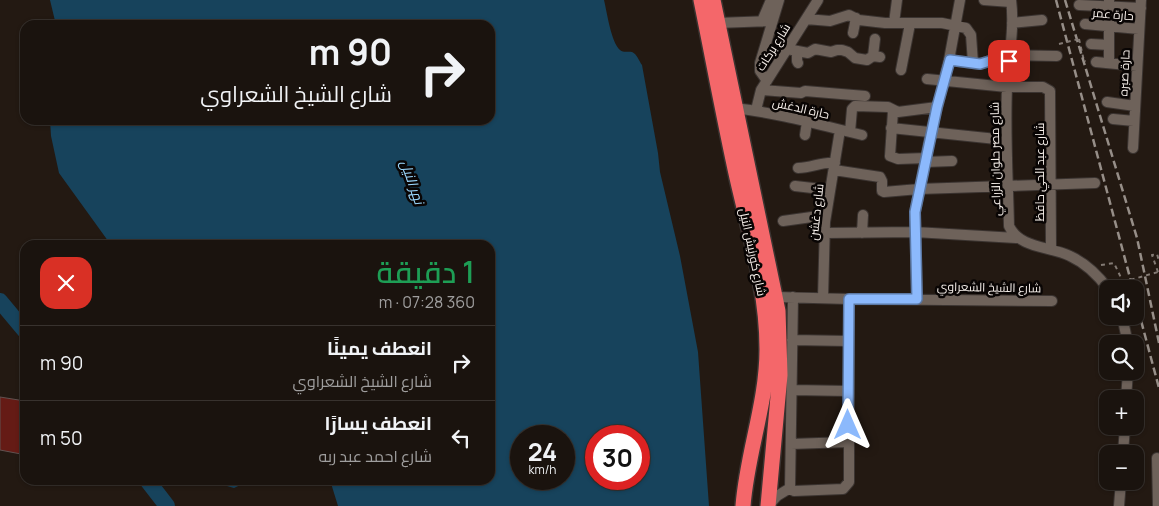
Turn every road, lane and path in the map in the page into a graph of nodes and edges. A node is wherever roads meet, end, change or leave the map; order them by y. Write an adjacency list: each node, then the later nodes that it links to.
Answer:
1 (701, 0): 97 (highway, شارع كورنيش النيل)
2 (712, 0): 17 (highway, شارع كورنيش النيل)
3 (771, 0): 16 (street)
4 (779, 0): 16 (street)
5 (818, 0): 13 (street, شارع بركات)
6 (897, 0): 18 (street)
7 (960, 0): 22 (street)
8 (984, 0): 9 (street)
9 (1011, 1): 19 (street, شارع مصر حلوان الزراعي)
10 (1109, 3): 11 (street); 12 (street); 23 (street)
11 (1141, 4): 24 (street, حارة صبره)
12 (1079, 5)
13 (806, 18): 14 (street); 30 (street, شارع بركات)
14 (856, 18): 18 (street); 25 (street)
15 (1042, 20): 19 (street)
16 (766, 21): 17 (street); 43 (street)
17 (717, 23): 49 (highway, شارع كورنيش النيل)
18 (894, 23): 20 (street)
19 (1012, 23): 32 (street, شارع مصر حلوان الزراعي)
20 (910, 24): 22 (street); 40 (street)
21 (1085, 24): 23 (street, حارة عمر)
22 (957, 26): 33 (street); 37 (street)
23 (1109, 26): 24 (street, حارة عمر); 29 (street)
24 (1139, 29): 39 (street, حارة صبره)
25 (854, 33)
26 (875, 39): 30 (street)
27 (1059, 44): 34 (path, bridge)
28 (1090, 44): 29 (street)
29 (1109, 45): 38 (street)
30 (792, 50): 36 (street); 43 (street, شارع بركات)
31 (1057, 56): 32 (street)
32 (1009, 58): 37 (street); 44 (street, شارع مصر حلوان الزراعي)
33 (950, 60): 37 (street); 42 (street)
34 (1084, 61)
35 (1096, 62): 38 (street)
36 (798, 63)
37 (973, 63)
38 (1109, 63): 39 (street)
39 (1137, 66): 47 (street, حارة صبره)
40 (901, 70)
41 (926, 79): 42 (street)
42 (944, 81): 44 (street); 48 (street)
43 (764, 86): 45 (street); 50 (street, شارع بركات)
44 (1007, 87): 60 (street, شارع مصر حلوان الزراعي); 67 (street, شارع عبد الحي حافظ)
45 (865, 96)
46 (1107, 102): 47 (street)
47 (1135, 106): 53 (street, حارة صبره)
48 (937, 107): 51 (street); 57 (street)
49 (734, 108): 50 (street, حارة الدغش); 84 (highway, شارع كورنيش النيل)
50 (756, 110): 54 (street, حارة الدغش)
51 (893, 111): 55 (street); 56 (street, شارع دغشن)
52 (1113, 119): 53 (street)
53 (1134, 121): 61 (street, حارة صبره)
54 (807, 122): 56 (street, حارة الدغش); 58 (street)
55 (891, 128): 57 (street); 62 (street)
56 (845, 131): 59 (street, حارة الدغش); 64 (street, شارع دغشن)
57 (931, 132): 60 (street); 62 (street)
58 (806, 135)
59 (862, 135)
60 (1006, 140): 69 (street, شارع مصر حلوان الزراعي)
61 (1133, 148)
62 (925, 160): 63 (street); 70 (street)
63 (952, 161)
64 (834, 166): 65 (street); 70 (street); 71 (street, شارع دغشن)
65 (798, 168)
66 (1095, 183): 67 (street)
67 (1051, 185): 69 (street); 79 (street, شارع عبد الحي حافظ)
68 (795, 186): 71 (street)
69 (1008, 186): 70 (street); 78 (street, شارع مصر حلوان الزراعي)
70 (919, 189): 76 (street)
71 (830, 190): 72 (street, شارع دغشن)
72 (826, 215): 74 (street); 77 (street, شارع دغشن)
73 (863, 216): 75 (street)
74 (783, 221)
75 (862, 232): 76 (street); 77 (street)
76 (915, 232): 78 (street); 88 (street)
77 (825, 233): 86 (street, شارع دغشن)
78 (1016, 238): 79 (street)
79 (1051, 248): 83 (street)
80 (1159, 261): 82 (path)
81 (1114, 262): 82 (path, bridge)
82 (1158, 272)
83 (1100, 280)
84 (777, 297): 85 (street, شارع الشيخ الشعراوي); 100 (highway, شارع كورنيش النيل)
85 (793, 297): 86 (street, شارع الشيخ الشعراوي); 90 (street)
86 (823, 298): 87 (street, شارع الشيخ الشعراوي)
87 (849, 299): 88 (street, شارع الشيخ الشعراوي); 91 (street)
88 (917, 299): 89 (street, شارع الشيخ الشعراوي)
89 (1052, 301)
90 (792, 340): 91 (street); 92 (street)
91 (848, 341): 93 (street)
92 (793, 390): 93 (street); 95 (street)
93 (848, 390): 94 (street)
94 (848, 442): 95 (street); 98 (street)
95 (791, 444): 98 (street)
96 (1157, 458): 103 (street)
97 (745, 488): 100 (highway); 101 (highway, شارع كورنيش النيل)
98 (790, 488): 100 (street)
99 (1120, 490): 102 (street)
100 (768, 501)
101 (743, 506)
102 (1119, 506)
103 (1158, 506)

